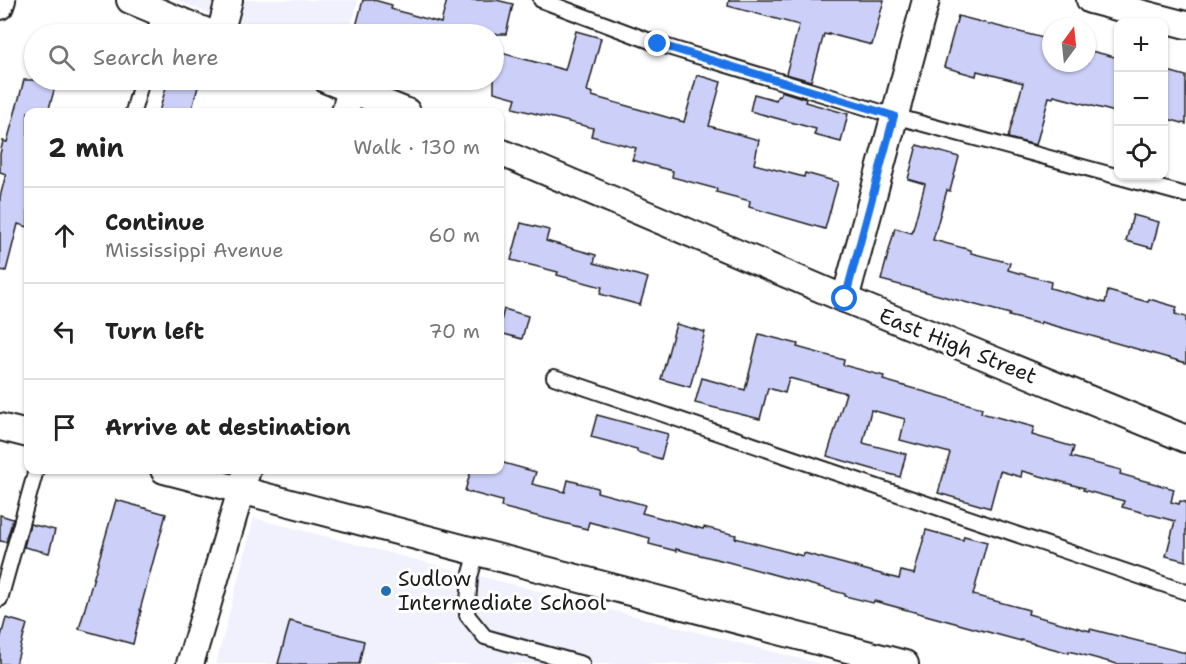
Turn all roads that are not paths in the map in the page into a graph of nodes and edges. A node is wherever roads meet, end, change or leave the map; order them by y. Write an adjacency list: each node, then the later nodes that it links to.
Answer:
1 (2, 0): 7 (street)
2 (130, 0): 8 (street)
3 (229, 0): 9 (street)
4 (541, 0): 16 (lane)
5 (926, 0): 16 (street)
6 (1090, 0): 10 (street)
7 (0, 6)
8 (157, 23)
9 (223, 24)
10 (1186, 25)
11 (139, 90): 14 (lane)
12 (337, 90): 13 (street)
13 (348, 101): 15 (street)
14 (134, 108)
15 (386, 108)
16 (894, 116): 18 (lane); 19 (street)
17 (504, 154): 19 (street, East High Street)
18 (1186, 195)
19 (845, 299): 23 (street, East High Street)
20 (554, 377): 28 (lane)
21 (0, 427): 22 (street)
22 (24, 433)
23 (1186, 439)
24 (35, 474): 29 (lane)
25 (196, 474): 26 (street)
26 (244, 480): 27 (street); 30 (street)
27 (477, 552): 31 (lane); 32 (street)
28 (1186, 592)
29 (0, 599)
30 (190, 664)
31 (582, 664)
32 (905, 664)

